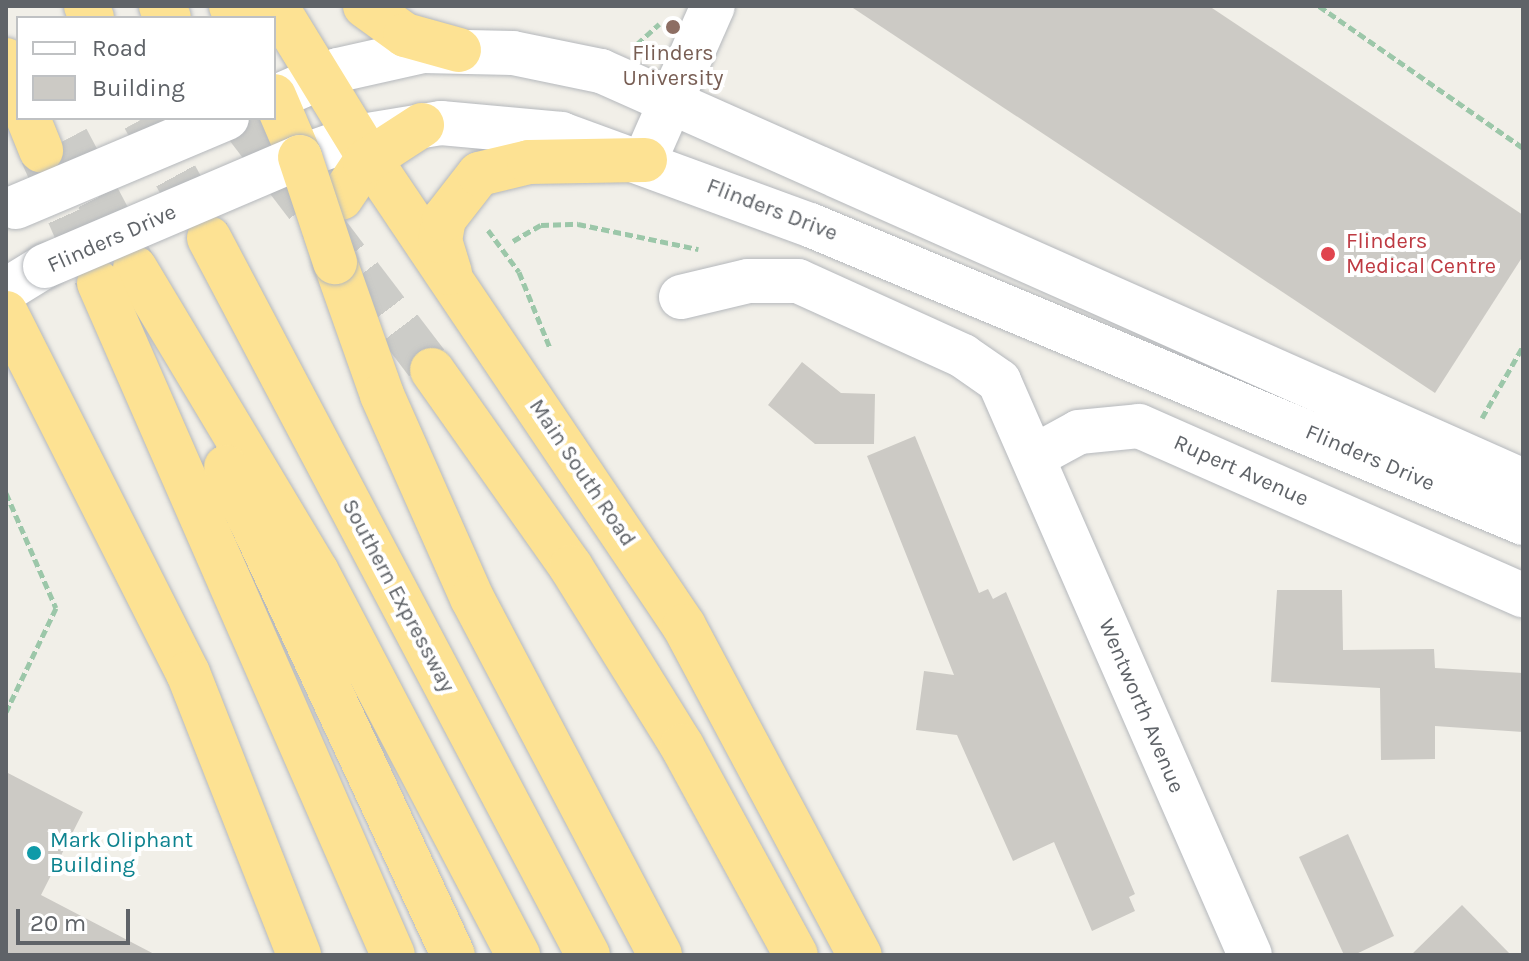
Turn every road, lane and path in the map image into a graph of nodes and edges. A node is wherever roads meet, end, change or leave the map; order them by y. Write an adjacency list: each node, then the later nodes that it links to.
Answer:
1 (276, 6): 9 (highway, Main South Road)
2 (365, 6): 7 (highway)
3 (713, 6): 11 (street)
4 (1319, 6): 15 (path)
5 (6, 24): 6 (highway)
6 (16, 43)
7 (459, 50): 9 (street, Flinders Drive); 11 (street, Flinders Drive)
8 (6, 60): 10 (highway)
9 (319, 77): 13 (street, Flinders Drive); 14 (highway, Main South Road)
10 (16, 86)
11 (672, 100): 16 (street); 33 (street, Flinders Drive)
12 (222, 120): 17 (street, bridge)
13 (286, 122): 14 (street, Flinders Drive); 21 (highway, bridge); 24 (street, Flinders Drive, bridge)
14 (363, 148): 16 (street, Flinders Drive); 21 (highway, bridge); 23 (highway, Main South Road)
15 (1523, 148)
16 (645, 160): 23 (highway); 26 (street, Flinders Drive)
17 (11, 210)
18 (209, 238): 45 (highway, Southern Expressway)
19 (513, 241): 20 (path)
20 (710, 250)
21 (335, 262): 46 (highway)
22 (117, 276): 42 (highway); 43 (highway); 44 (highway)
23 (454, 281): 48 (highway, Main South Road)
24 (6, 290)
25 (681, 297): 30 (street)
26 (997, 305): 30 (street); 31 (street, Flinders Drive)
27 (6, 313): 38 (highway)
28 (1523, 346): 33 (path)
29 (432, 370): 47 (highway)
30 (999, 381): 32 (street)
31 (1306, 431): 33 (street, Flinders Drive); 35 (street)
32 (1033, 457): 35 (street, Rupert Avenue); 49 (street, Wentworth Avenue)
33 (1492, 460): 36 (street, Flinders Drive)
34 (6, 493): 39 (path)
35 (1296, 496): 37 (street, Rupert Avenue)
36 (1523, 523)
37 (1523, 595)
38 (188, 673): 40 (highway); 41 (highway)
39 (6, 712)
40 (299, 955)
41 (328, 955)
42 (393, 955)
43 (453, 955)
44 (518, 955)
45 (588, 955)
46 (660, 955)
47 (796, 955)
48 (860, 955)
49 (1250, 955)

